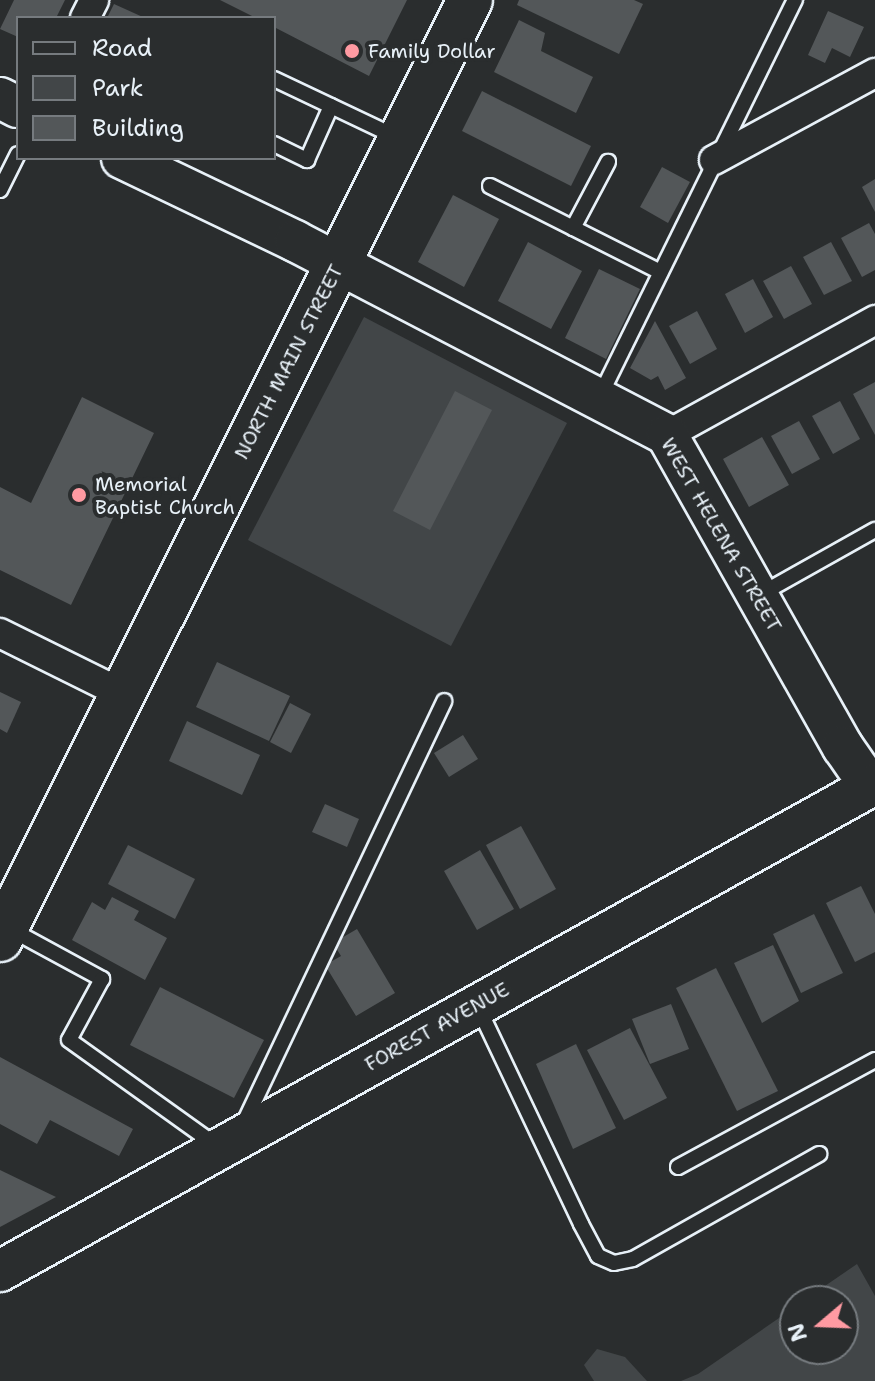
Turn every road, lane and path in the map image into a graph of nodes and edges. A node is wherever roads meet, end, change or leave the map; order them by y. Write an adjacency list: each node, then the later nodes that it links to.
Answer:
1 (470, 0): 6 (main road, NORTH MAIN STREET)
2 (795, 0): 9 (lane)
3 (875, 73): 9 (street)
4 (276, 80): 5 (lane)
5 (331, 106): 6 (lane); 7 (lane)
6 (400, 139): 15 (main road, NORTH MAIN STREET)
7 (276, 145)
8 (16, 158): 13 (lane)
9 (714, 160): 16 (lane)
10 (143, 162): 15 (street, WEST HELENA STREET)
11 (608, 162): 14 (lane)
12 (490, 186): 14 (lane)
13 (0, 190)
14 (573, 228): 16 (lane)
15 (338, 264): 18 (street, WEST HELENA STREET); 23 (main road, NORTH MAIN STREET)
16 (660, 272): 18 (lane)
17 (875, 320): 19 (street)
18 (599, 399): 19 (street, WEST HELENA STREET)
19 (667, 435): 21 (street, WEST HELENA STREET)
20 (875, 530): 21 (lane)
21 (757, 596): 25 (street, WEST HELENA STREET)
22 (0, 633): 23 (street)
23 (123, 694): 26 (main road, NORTH MAIN STREET)
24 (444, 701): 29 (lane)
25 (872, 785): 27 (street, FOREST AVENUE)
26 (3, 933): 29 (lane)
27 (477, 1005): 29 (street, FOREST AVENUE); 30 (lane)
28 (875, 1060): 31 (lane)
29 (228, 1144): 32 (street, FOREST AVENUE)
30 (819, 1154)
31 (678, 1167)
32 (0, 1271)

